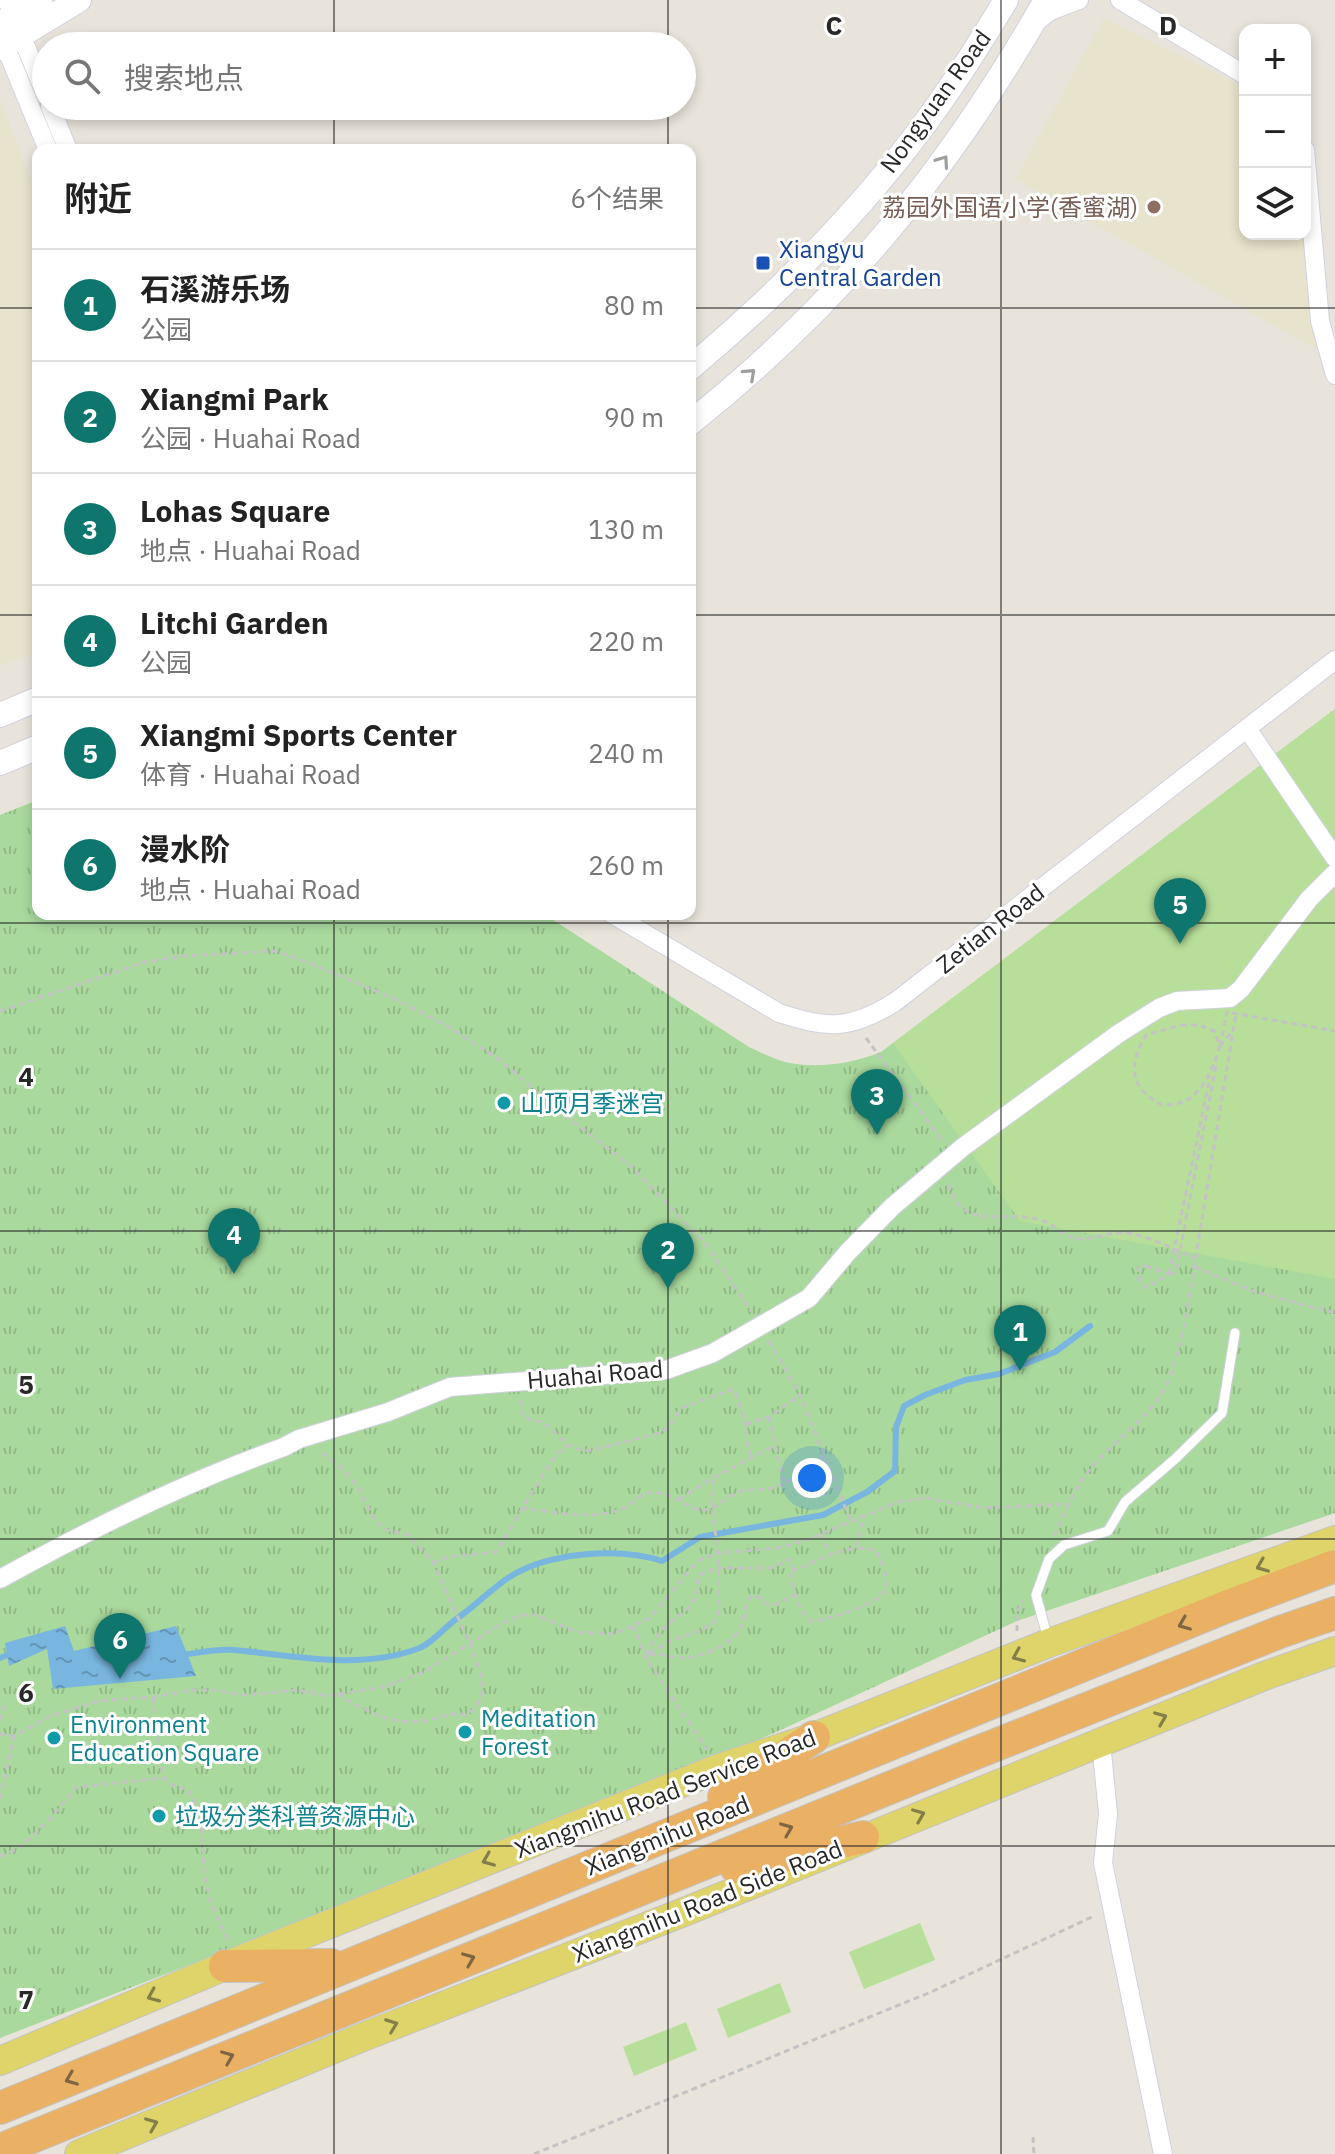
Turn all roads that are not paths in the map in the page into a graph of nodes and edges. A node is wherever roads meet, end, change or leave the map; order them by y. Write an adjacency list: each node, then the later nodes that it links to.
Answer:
1 (40, 0): 8 (main road)
2 (79, 0): 8 (main road)
3 (1006, 0): 17 (main road, Nongyuan Road)
4 (1046, 0): 7 (main road, Nongyuan Road)
5 (1079, 0): 7 (street)
6 (1118, 2): 10 (street)
7 (1030, 28): 19 (main road, Nongyuan Road, one-way to 7)
8 (7, 29): 9 (street); 11 (street)
9 (32, 72)
10 (1239, 72)
11 (32, 103)
12 (38, 120): 14 (street)
13 (56, 120): 15 (street)
14 (46, 144)
15 (66, 144)
16 (1307, 168): 18 (street)
17 (696, 363)
18 (1335, 375)
19 (696, 418)
20 (1335, 660): 23 (street, Zetian Road)
21 (32, 702): 22 (main road)
22 (0, 715)
23 (1248, 730): 26 (street); 28 (street, Zetian Road)
24 (32, 750): 25 (main road)
25 (0, 763)
26 (1335, 858)
27 (1335, 873): 32 (street, Huahai Road)
28 (622, 920)
29 (1235, 1333): 34 (lane)
30 (1335, 1540): 34 (main road, Xiangmihu Road Service Road, one-way to 34)
31 (1335, 1566): 38 (highway, Xiangmihu Road, one-way to 38)
32 (0, 1579)
33 (1335, 1613): 40 (highway, Xiangmihu Road, one-way to 33)
34 (1049, 1643): 36 (main road, Xiangmihu Road Service Road, one-way to 36)
35 (1335, 1651): 37 (main road, Xiangmihu Road Side Road, one-way to 35)
36 (814, 1737): 38 (highway); 41 (main road, Xiangmihu Road Service Road, one-way to 41)
37 (1101, 1742): 39 (main road, Xiangmihu Road Side Road, one-way to 37); 47 (street)
38 (663, 1837): 42 (highway, Xiangmihu Road)
39 (863, 1837): 40 (highway); 46 (main road, Xiangmihu Road Side Road, one-way to 39)
40 (639, 1890): 45 (highway, Xiangmihu Road, one-way to 40)
41 (232, 1963): 42 (highway); 43 (main road, Xiangmihu Road Service Road, one-way to 43)
42 (350, 1964): 44 (highway, Xiangmihu Road, one-way to 44)
43 (0, 2061)
44 (0, 2108)
45 (0, 2150)
46 (79, 2154)
47 (1163, 2154)

